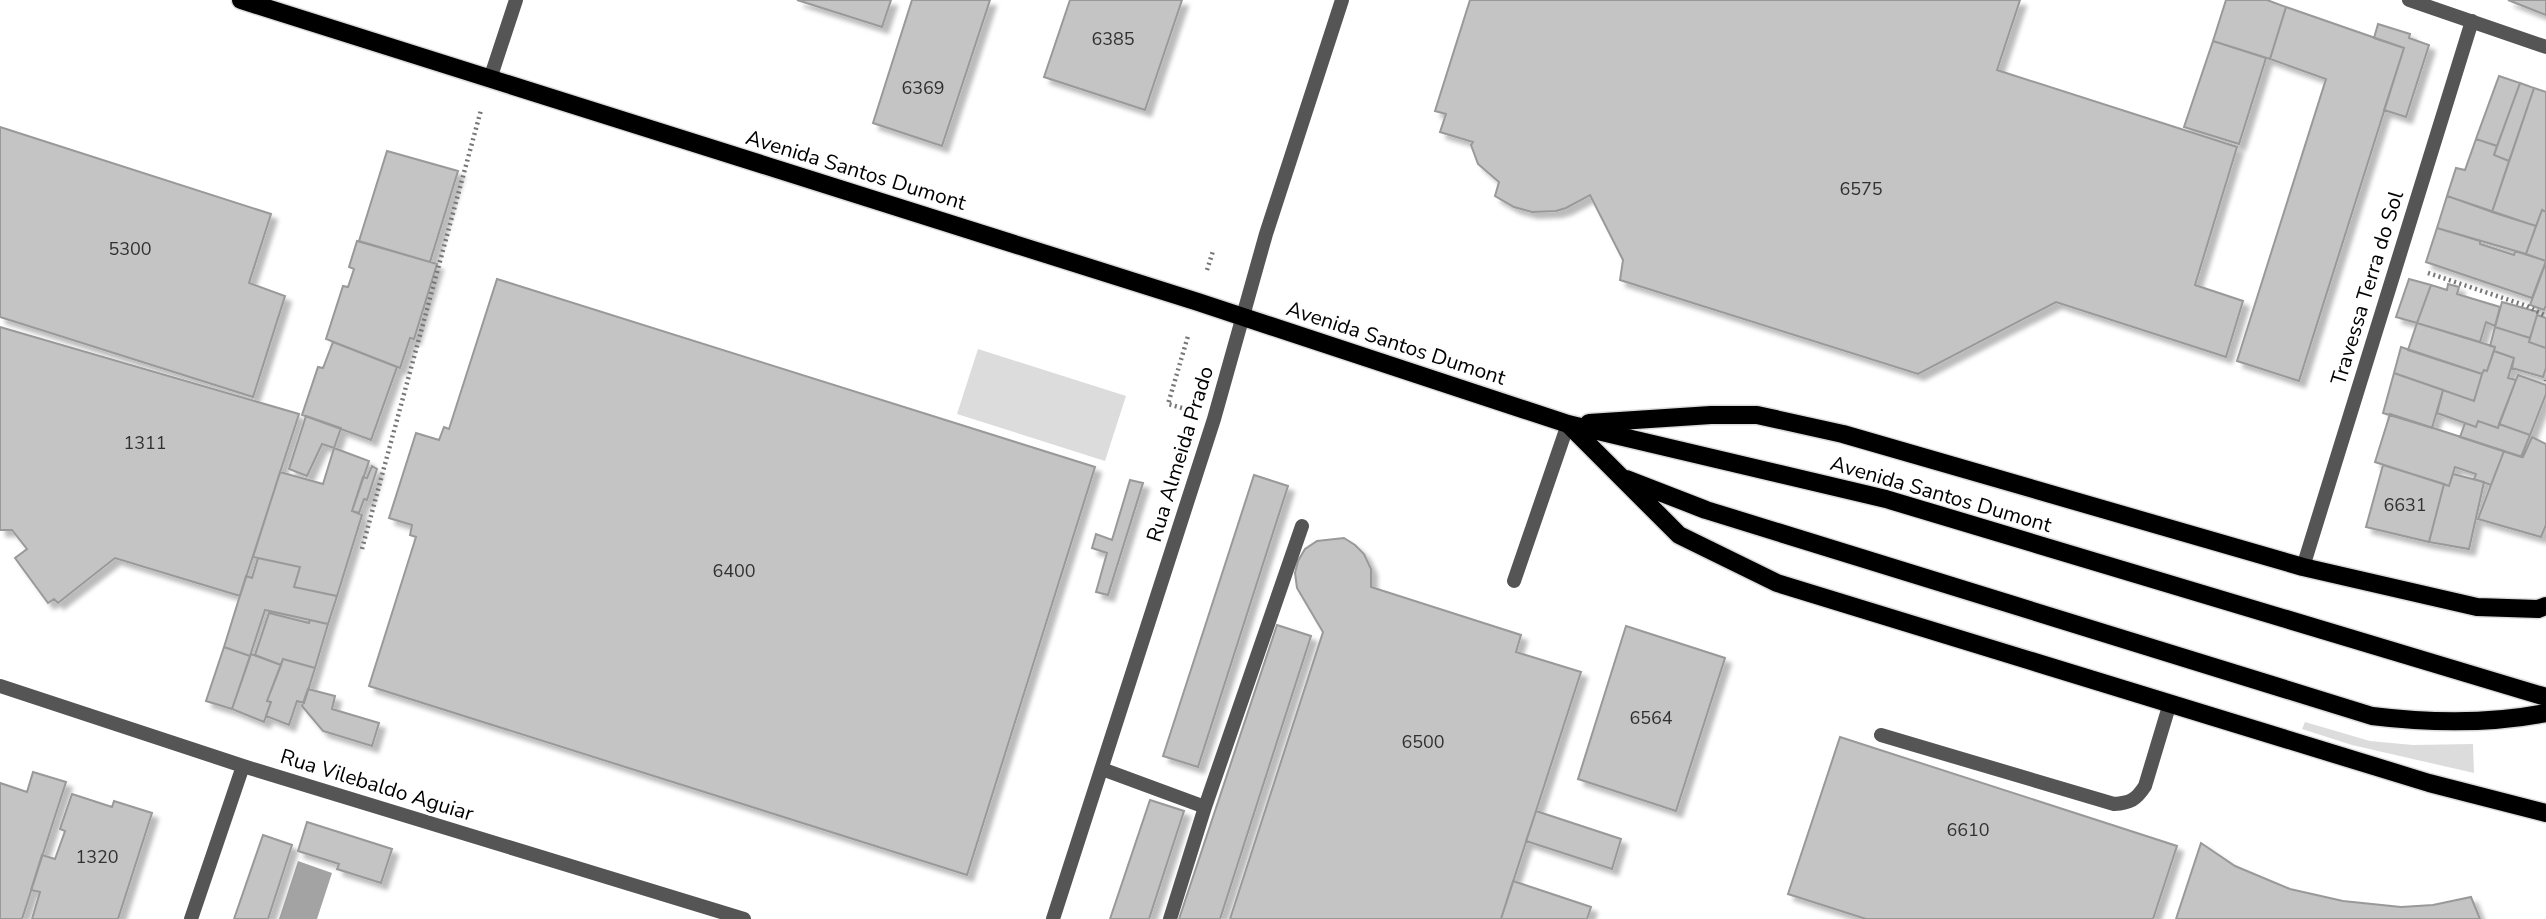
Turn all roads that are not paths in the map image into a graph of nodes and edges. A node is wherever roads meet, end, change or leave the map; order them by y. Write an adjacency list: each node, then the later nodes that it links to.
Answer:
1 (241, 0): 7 (main road, Avenida Santos Dumont)
2 (516, 0): 7 (street)
3 (1342, 0): 8 (street, Rua Almeida Prado)
4 (2409, 0): 5 (street)
5 (2472, 22): 6 (street); 12 (street, Travessa Terra do Sol)
6 (2546, 47)
7 (490, 79): 8 (main road, Avenida Santos Dumont)
8 (1244, 317): 9 (main road, Avenida Santos Dumont); 21 (street, Rua Almeida Prado)
9 (1568, 424): 10 (main road); 12 (main road); 13 (street); 16 (main road, Avenida Santos Dumont)
10 (1619, 477): 17 (main road); 18 (main road)
11 (1302, 526): 22 (street)
12 (2303, 567): 14 (main road)
13 (1514, 581)
14 (2546, 606)
15 (0, 686): 20 (street, Rua Vilebaldo Aguiar)
16 (2546, 697)
17 (2170, 703): 19 (street); 23 (main road)
18 (2546, 713)
19 (1881, 736)
20 (243, 766): 24 (street); 25 (street, Rua Vilebaldo Aguiar)
21 (1102, 769): 22 (street); 26 (street, Rua Almeida Prado)
22 (1205, 807): 27 (street)
23 (2546, 813)
24 (191, 919)
25 (744, 919)
26 (1053, 919)
27 (1170, 919)

